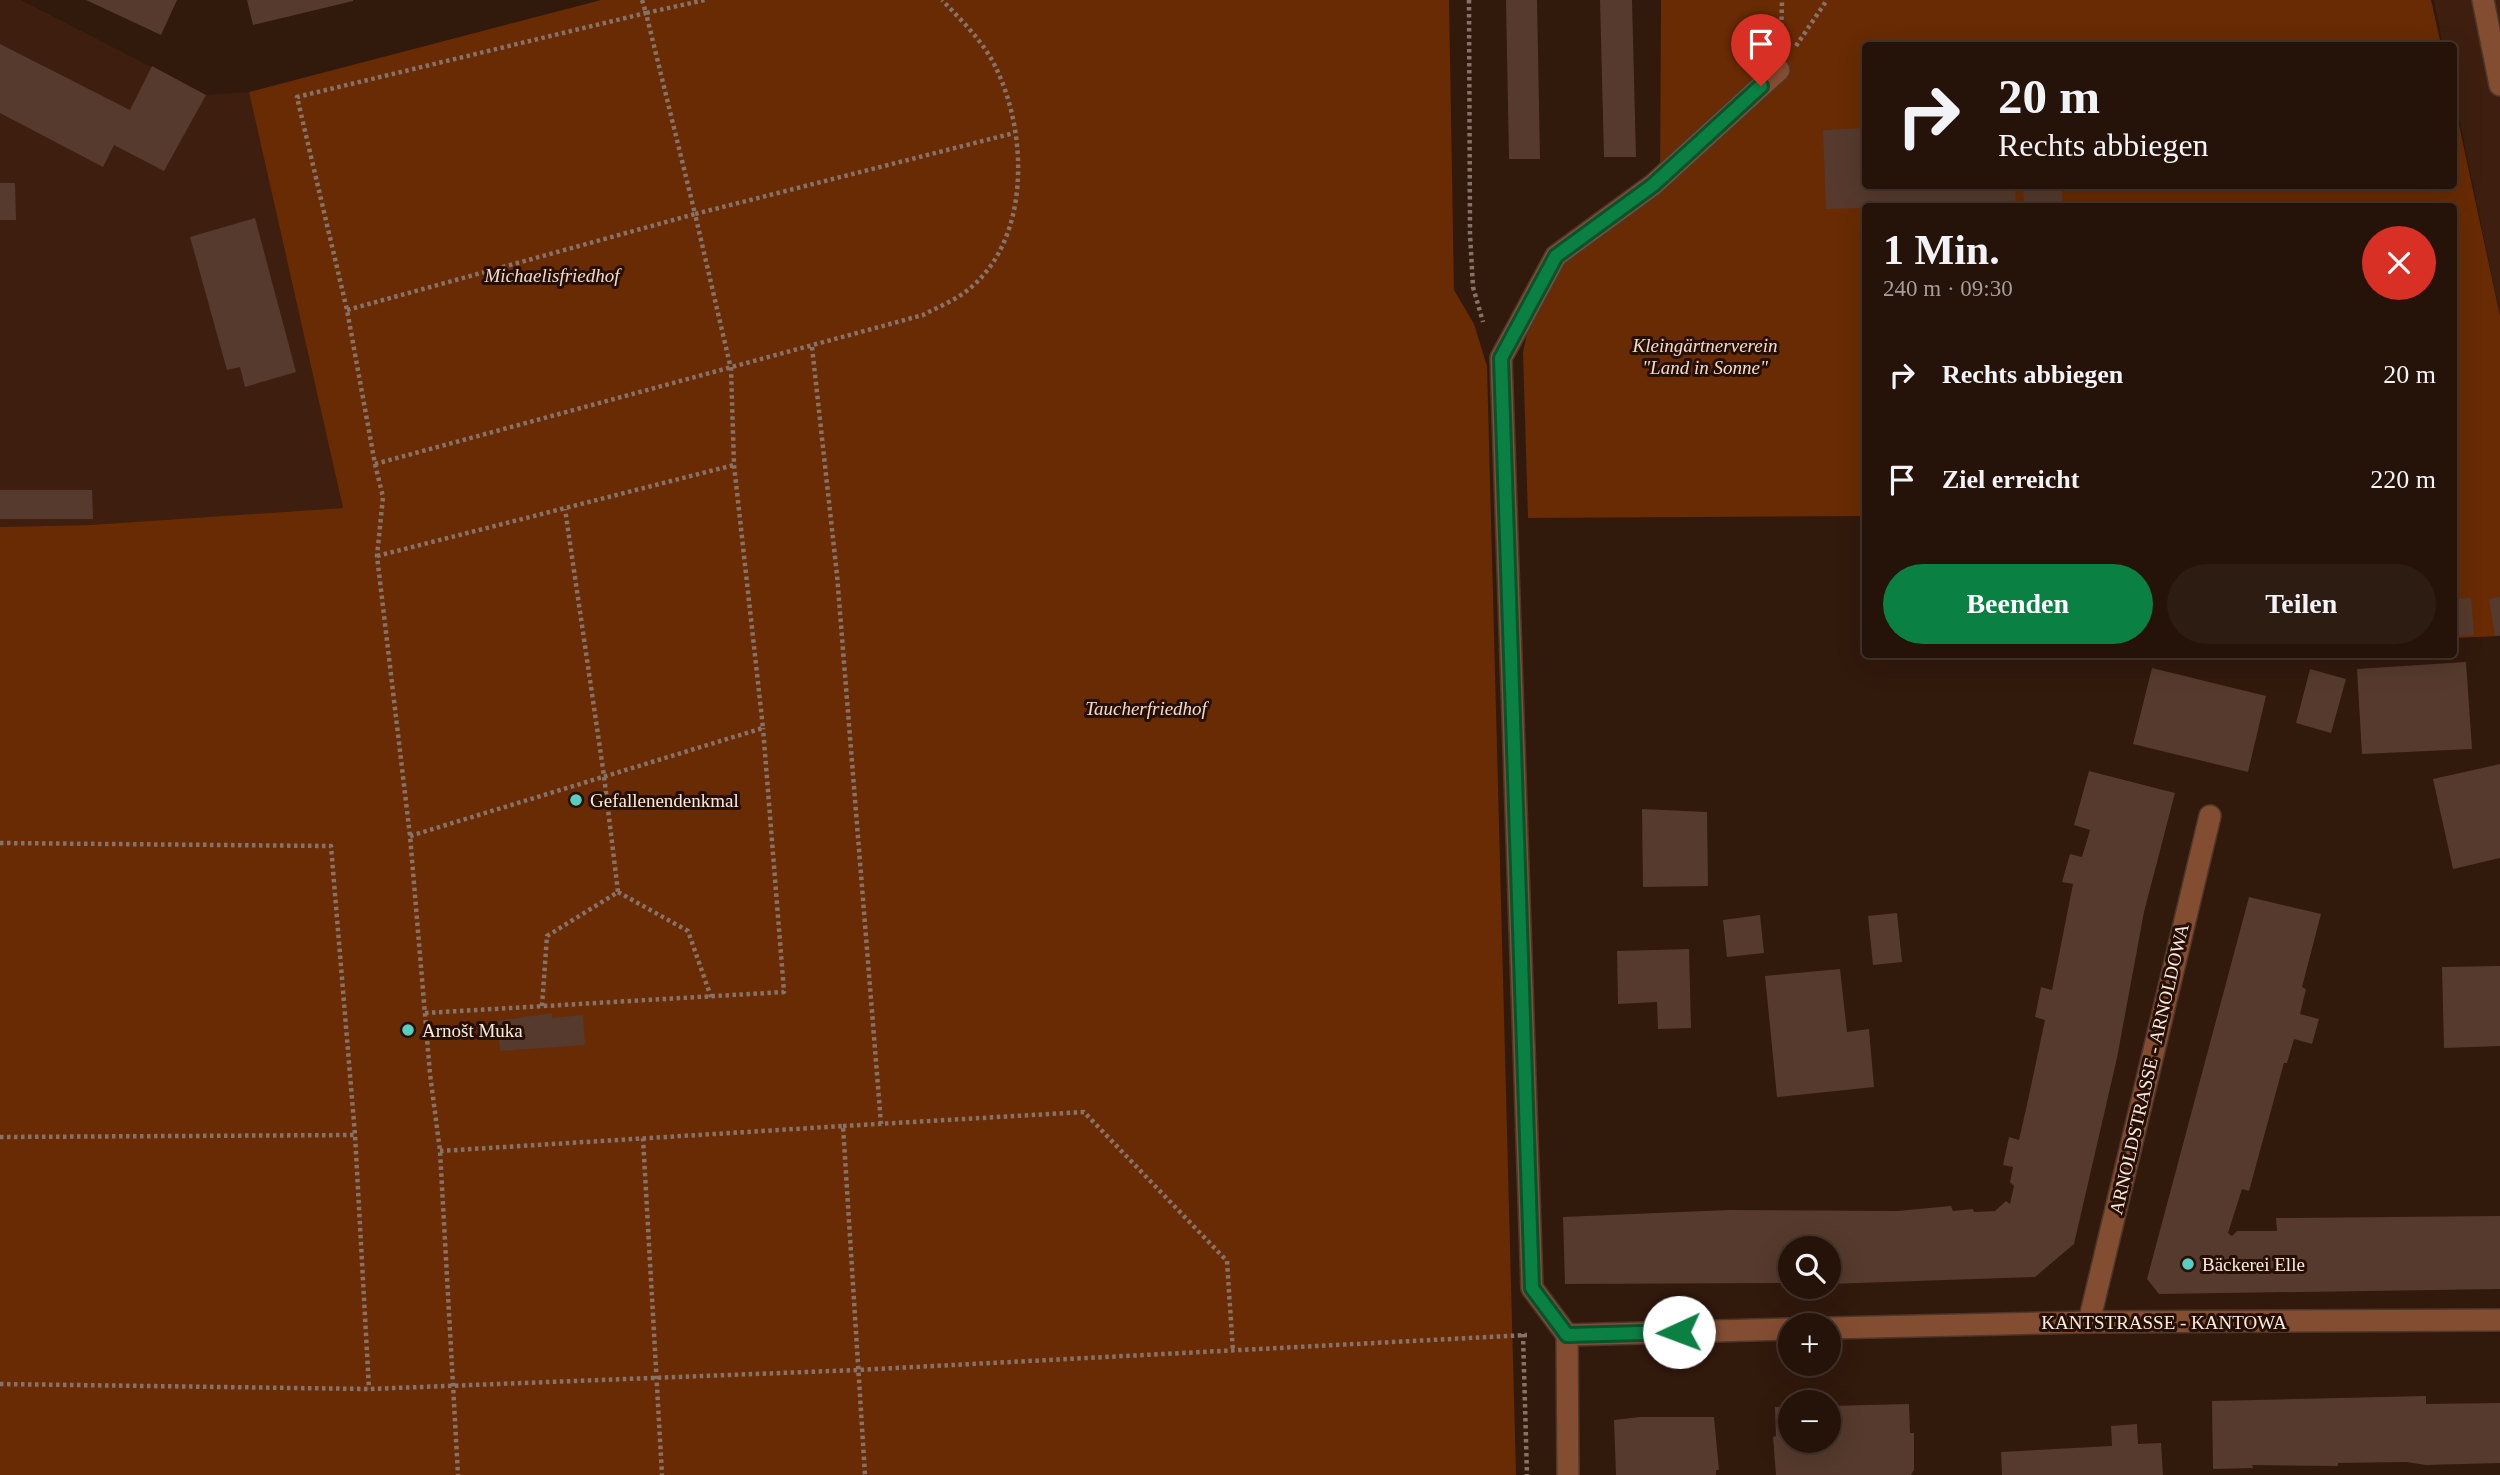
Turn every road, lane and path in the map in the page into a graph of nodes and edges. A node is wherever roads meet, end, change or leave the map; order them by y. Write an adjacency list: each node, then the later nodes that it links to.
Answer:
1 (642, 0): 8 (path)
2 (705, 0): 8 (path)
3 (942, 0): 11 (path)
4 (1469, 0): 15 (path)
5 (1782, 0): 9 (path)
6 (1827, 0): 9 (path)
7 (2483, 0): 10 (street)
8 (646, 13): 12 (path); 13 (path)
9 (1780, 69): 15 (street)
10 (2500, 85)
11 (1014, 133): 12 (path); 14 (path)
12 (695, 214): 13 (path); 16 (path)
13 (347, 310): 17 (path)
14 (812, 346): 16 (path); 30 (path)
15 (1501, 358): 41 (street)
16 (731, 369): 17 (path); 18 (path)
17 (375, 464): 20 (path)
18 (734, 466): 19 (path); 21 (path)
19 (565, 509): 20 (path); 22 (path)
20 (377, 555): 24 (path)
21 (763, 728): 22 (path); 27 (path)
22 (604, 776): 24 (path); 26 (path)
23 (2210, 816): 37 (street, ARNOLDSTRASSE - ARNOLDOWA)
24 (410, 836): 29 (path)
25 (0, 843): 32 (path)
26 (618, 892): 27 (path); 28 (path)
27 (711, 996): 28 (path)
28 (542, 1006): 29 (path)
29 (425, 1013): 35 (path)
30 (881, 1124): 31 (path); 42 (path)
31 (843, 1126): 34 (path); 43 (path)
32 (355, 1135): 33 (path); 47 (path)
33 (0, 1137)
34 (643, 1138): 35 (path); 44 (path)
35 (440, 1151): 46 (path)
36 (2500, 1320): 37 (street, KANTSTRASSE - KANTOWA)
37 (2089, 1322): 38 (street, KANTSTRASSE - KANTOWA)
38 (1841, 1328)
39 (1778, 1329): 41 (street)
40 (1523, 1335): 41 (path); 42 (path); 51 (path)
41 (1567, 1335): 52 (street)
42 (1233, 1352): 43 (path)
43 (857, 1370): 44 (path); 50 (path)
44 (654, 1377): 46 (path); 49 (path)
45 (0, 1384): 47 (path)
46 (454, 1384): 47 (path); 48 (path)
47 (369, 1389)
48 (458, 1475)
49 (662, 1475)
50 (865, 1475)
51 (1527, 1475)
52 (1568, 1475)

